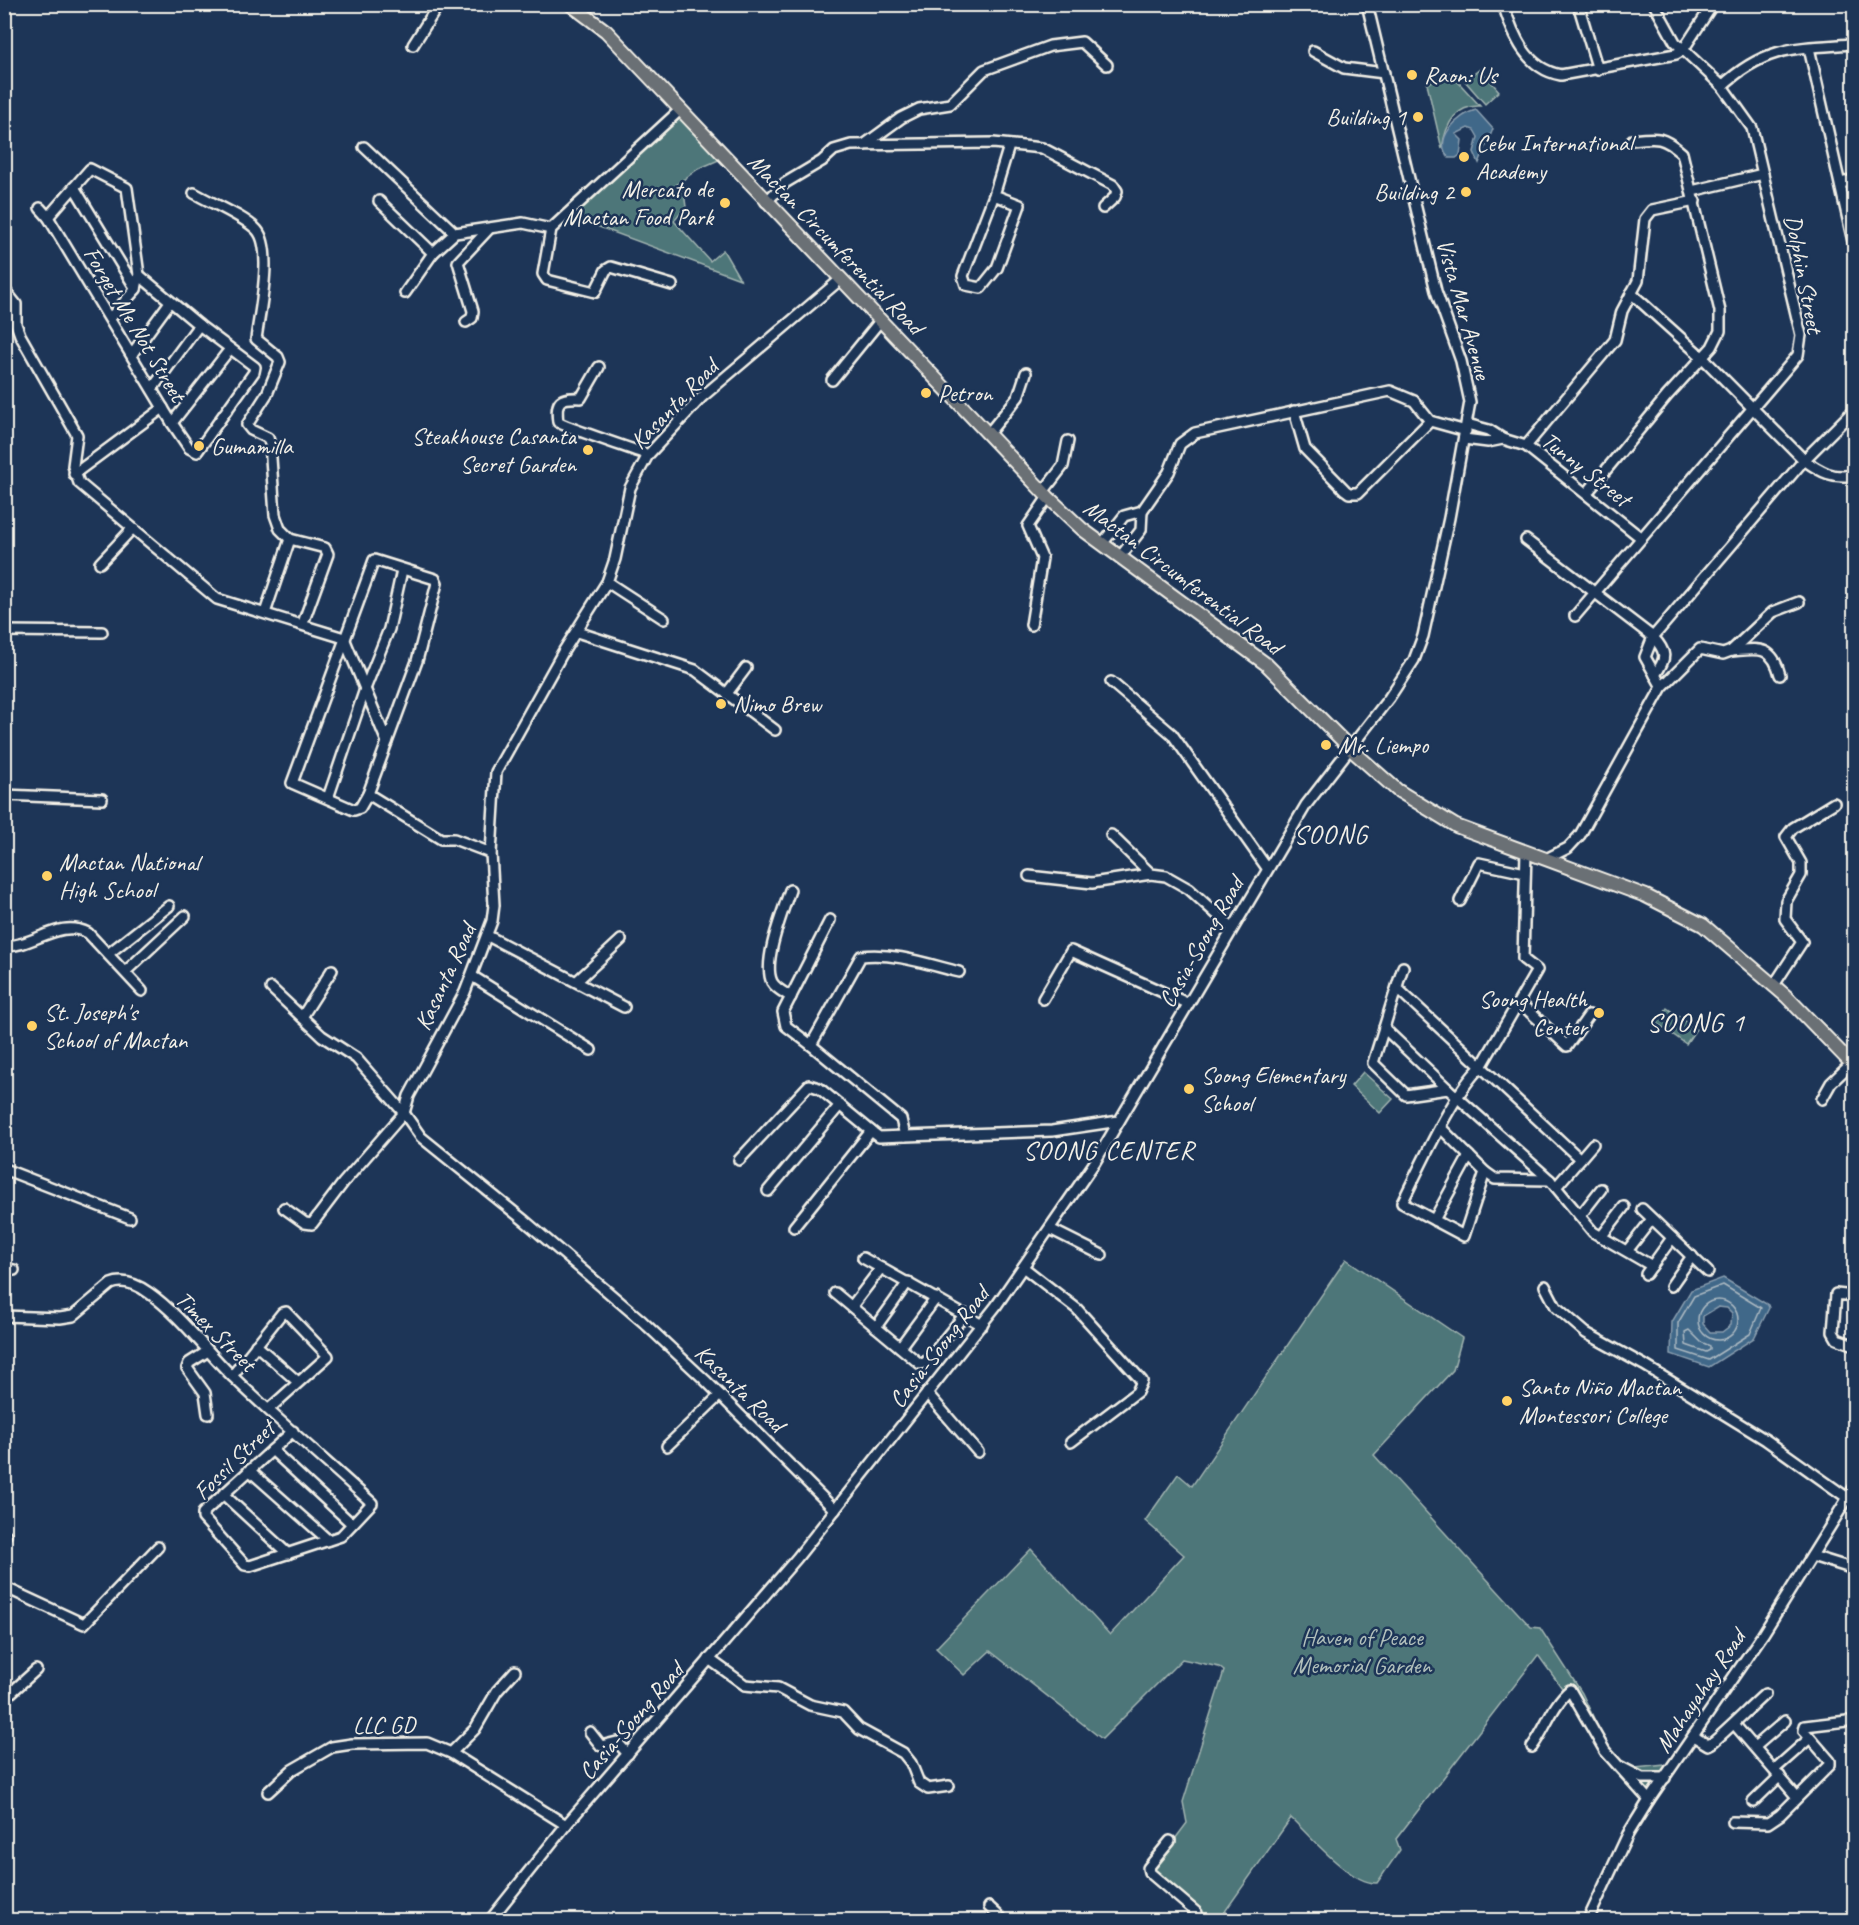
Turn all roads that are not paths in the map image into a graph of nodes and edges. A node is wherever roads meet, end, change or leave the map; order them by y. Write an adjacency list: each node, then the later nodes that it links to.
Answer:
1 (440, 4): 9 (street)
2 (570, 4): 17 (main road, Mactan Circumferential Road)
3 (1367, 4): 15 (street, Vista Mar Avenue)
4 (1503, 4): 14 (street)
5 (1578, 4): 14 (street)
6 (1654, 4): 11 (street, Dolphin Street)
7 (1713, 4): 11 (street)
8 (1854, 44): 10 (street)
9 (413, 45)
10 (1809, 48): 16 (street); 24 (street)
11 (1683, 50): 14 (street); 16 (street, Dolphin Street)
12 (1313, 51): 15 (street)
13 (1107, 65): 19 (street)
14 (1598, 70)
15 (1384, 73): 64 (street, Vista Mar Avenue)
16 (1722, 86): 22 (street, Dolphin Street)
17 (680, 110): 30 (main road, Mactan Circumferential Road); 34 (street)
18 (1632, 140): 28 (street)
19 (864, 145): 20 (street); 30 (street)
20 (1010, 146): 27 (street); 32 (street)
21 (364, 147): 36 (street)
22 (1763, 174): 28 (street); 59 (street, Dolphin Street)
23 (1854, 180): 24 (street)
24 (1840, 183): 37 (street)
25 (74, 187): 33 (street); 39 (street); 43 (street)
26 (194, 193): 78 (street)
27 (994, 195): 27 (street)
28 (1694, 196): 45 (street); 53 (street)
29 (380, 201): 38 (street)
30 (766, 202): 40 (main road, Mactan Circumferential Road)
31 (40, 208): 33 (street, Forget Me Not Street)
32 (1103, 208)
33 (48, 217): 47 (street, Forget Me Not Street)
34 (551, 229): 35 (street); 41 (street)
35 (488, 230): 36 (street); 49 (street)
36 (455, 234): 38 (street)
37 (1854, 246)
38 (433, 253): 44 (street)
39 (139, 275): 43 (street); 46 (street)
40 (841, 279): 48 (main road, Mactan Circumferential Road); 69 (street, Kasanta Road)
41 (672, 285)
42 (4, 289): 71 (street)
43 (136, 289): 47 (street)
44 (405, 293)
45 (1630, 293): 53 (street); 68 (street)
46 (170, 302): 50 (street); 52 (street)
47 (110, 318): 52 (street, Forget Me Not Street)
48 (880, 321): 56 (street); 65 (main road, Mactan Circumferential Road)
49 (466, 322)
50 (199, 325): 51 (street); 57 (street)
51 (230, 349): 63 (street); 63 (street, Forget Me Not Street)
52 (132, 354): 57 (street, Forget Me Not Street)
53 (1702, 357): 59 (street); 73 (street)
54 (598, 367): 69 (street)
55 (1026, 373): 65 (street)
56 (832, 380)
57 (152, 389): 58 (street, Forget Me Not Street)
58 (163, 408): 63 (street, Forget Me Not Street); 71 (street)
59 (1753, 410): 70 (street); 77 (street, Dolphin Street)
60 (1854, 410): 70 (street)
61 (1294, 411): 62 (street); 62 (street); 75 (street)
62 (1430, 421): 64 (street)
63 (172, 423)
64 (1466, 431): 66 (street, Tunny Street); 66 (street, Tunny Street); 107 (street, Vista Mar Avenue)
65 (988, 434): 74 (main road, Mactan Circumferential Road)
66 (1503, 439): 68 (street, Tunny Street)
67 (1068, 441): 74 (street)
68 (1526, 446): 73 (street, Tunny Street)
69 (648, 455): 84 (street, Kasanta Road)
70 (1804, 460): 72 (street); 95 (street)
71 (74, 474): 76 (street)
72 (1854, 475)
73 (1587, 493): 77 (street, Tunny Street)
74 (1045, 495): 80 (main road, Mactan Circumferential Road); 91 (street)
75 (1142, 511): 80 (street); 81 (street)
76 (132, 529): 82 (street); 87 (street)
77 (1640, 537): 85 (street, Dolphin Street)
78 (290, 539): 87 (street); 90 (street)
79 (1526, 540): 85 (street)
80 (1102, 544): 81 (main road, Mactan Circumferential Road)
81 (1120, 557): 107 (main road, Mactan Circumferential Road)
82 (100, 563)
83 (402, 570): 96 (street); 103 (street); 106 (street)
84 (607, 582): 89 (street); 94 (street, Kasanta Road)
85 (1594, 594): 88 (street, Dolphin Street); 95 (street)
86 (1799, 602): 97 (street)
87 (265, 613): 90 (street)
88 (1575, 616)
89 (664, 619)
90 (303, 623): 96 (street)
91 (1031, 625)
92 (4, 631): 93 (street)
93 (102, 632)
94 (577, 632): 104 (street); 115 (street, Kasanta Road)
95 (1653, 637): 99 (street); 99 (street)
96 (344, 638): 103 (street); 110 (street)
97 (1731, 651): 100 (street); 102 (street)
98 (746, 668): 104 (street)
99 (1655, 675): 102 (street)
100 (1780, 675)
101 (1111, 682): 117 (street)
102 (1662, 687): 116 (street)
103 (365, 689): 106 (street); 110 (street)
104 (728, 692): 105 (street)
105 (775, 730)
106 (387, 742): 108 (street)
107 (1349, 747): 114 (main road, Mactan Circumferential Road); 117 (street, Casia-Soong Road)
108 (368, 794): 110 (street); 115 (street)
109 (4, 795): 111 (street)
110 (328, 798)
111 (102, 799)
112 (1834, 803): 137 (street)
113 (1111, 835): 119 (street)
114 (1526, 852): 116 (main road, Mactan Circumferential Road); 118 (street)
115 (490, 853): 127 (street, Kasanta Road)
116 (1546, 859): 137 (main road, Mactan Circumferential Road)
117 (1267, 868): 126 (street, Casia-Soong Road)
118 (1525, 873): 122 (street); 143 (street)
119 (1151, 874): 120 (street); 126 (street)
120 (1029, 876)
121 (790, 890): 141 (street)
122 (1460, 901)
123 (169, 906): 130 (street)
124 (185, 916): 133 (street)
125 (830, 920): 141 (street)
126 (1232, 928): 144 (street, Casia-Soong Road)
127 (488, 936): 135 (street, Kasanta Road); 136 (street)
128 (621, 940): 136 (street)
129 (4, 946): 130 (street)
130 (108, 954): 133 (street)
131 (1403, 967): 139 (street)
132 (332, 970): 147 (street)
133 (125, 972): 140 (street)
134 (959, 972): 149 (street)
135 (472, 976): 150 (street); 157 (street, Kasanta Road)
136 (577, 981): 145 (street)
137 (1774, 985): 151 (main road, Mactan Circumferential Road)
138 (271, 988): 147 (street)
139 (1397, 988): 148 (street); 152 (street)
140 (142, 991)
141 (790, 997): 149 (street)
142 (1043, 999): 144 (street)
143 (1519, 1002): 146 (street); 152 (street)
144 (1187, 1003): 158 (street, Casia-Soong Road)
145 (624, 1007)
146 (1589, 1015)
147 (302, 1017): 157 (street)
148 (1384, 1028): 153 (street); 153 (street)
149 (811, 1045): 161 (street)
150 (591, 1050)
151 (1853, 1064): 155 (street)
152 (1481, 1067): 154 (street); 164 (street)
153 (1448, 1089): 154 (street)
154 (1459, 1097): 159 (street); 168 (street)
155 (1822, 1099)
156 (840, 1105): 160 (street); 165 (street); 170 (street)
157 (404, 1113): 172 (street); 209 (street, Kasanta Road)
158 (1119, 1121): 161 (street); 179 (street, Casia-Soong Road)
159 (1441, 1128): 163 (street); 177 (street)
160 (871, 1131): 161 (street); 178 (street)
161 (905, 1136)
162 (1593, 1144): 164 (street)
163 (1469, 1156): 167 (street); 177 (street)
164 (1580, 1159): 168 (street)
165 (739, 1160)
166 (4, 1169): 175 (street)
167 (1485, 1172): 168 (street); 177 (street)
168 (1553, 1184): 174 (street)
169 (1601, 1190): 174 (street)
170 (768, 1191)
171 (1624, 1207): 180 (street)
172 (284, 1208)
173 (1642, 1209): 176 (street)
174 (1580, 1216): 180 (street)
175 (130, 1218)
176 (1652, 1219): 181 (street); 182 (street)
177 (1434, 1220)
178 (794, 1227)
179 (1050, 1229): 183 (street); 187 (street, Casia-Soong Road)
180 (1601, 1237): 182 (street)
181 (1672, 1238): 184 (street); 186 (street)
182 (1627, 1251): 186 (street)
183 (1102, 1255)
184 (1692, 1256): 189 (street); 193 (street)
185 (863, 1258): 188 (street)
186 (1652, 1266): 190 (street)
187 (1023, 1267): 200 (street, Casia-Soong Road); 213 (street)
188 (881, 1268): 191 (street); 197 (street)
189 (1708, 1272)
190 (1646, 1274)
191 (908, 1282): 196 (street); 201 (street)
192 (1545, 1286): 220 (street)
193 (1671, 1286)
194 (835, 1293): 197 (street)
195 (1854, 1296): 203 (street)
196 (936, 1298): 198 (street); 204 (street)
197 (852, 1306): 201 (street)
198 (965, 1314): 200 (street); 204 (street)
199 (4, 1316): 205 (street, Timex Street)
200 (982, 1325): 208 (street, Casia-Soong Road)
201 (876, 1327): 204 (street)
202 (256, 1345): 206 (street); 207 (street); 207 (street)
203 (1854, 1345)
204 (900, 1347)
205 (208, 1351): 206 (street, Timex Street); 211 (street)
206 (232, 1376): 210 (street, Timex Street)
207 (298, 1382): 210 (street)
208 (927, 1393): 216 (street); 221 (street, Casia-Soong Road)
209 (720, 1395): 214 (street); 221 (street, Kasanta Road)
210 (269, 1409): 212 (street, Timex Street)
211 (208, 1414)
212 (293, 1431): 215 (street, Fossil Street); 222 (street, Timex Street)
213 (1071, 1442)
214 (667, 1446)
215 (272, 1450): 217 (street, Fossil Street); 222 (street)
216 (978, 1452)
217 (249, 1470): 219 (street, Fossil Street); 223 (street)
218 (1854, 1488): 220 (street, Mahayahay Road)
219 (223, 1494): 225 (street); 225 (street, Fossil Street)
220 (1849, 1499): 226 (street, Mahayahay Road)
221 (835, 1510): 229 (street, Casia-Soong Road)
222 (352, 1524): 223 (street)
223 (328, 1540): 225 (street)
224 (158, 1547): 228 (street)
225 (288, 1554)
226 (1812, 1556): 227 (street); 238 (street, Mahayahay Road)
227 (1854, 1569)
228 (4, 1587)
229 (710, 1659): 243 (street, Casia-Soong Road); 247 (street)
230 (36, 1670): 233 (street)
231 (515, 1671): 242 (street)
232 (1765, 1694): 236 (street)
233 (4, 1699)
234 (1785, 1721): 240 (street)
235 (1847, 1721): 239 (street)
236 (1735, 1725): 238 (street); 240 (street)
237 (590, 1732): 243 (street)
238 (1693, 1736): 246 (street, Mahayahay Road)
239 (1810, 1738): 245 (street); 249 (street)
240 (1756, 1746): 245 (street)
241 (1532, 1747): 244 (street)
242 (451, 1753): 248 (street, LLC GD); 253 (street, LLC GD)
243 (628, 1754): 253 (street, Casia-Soong Road)
244 (1616, 1764): 246 (street); 250 (street)
245 (1777, 1772): 249 (street); 251 (street)
246 (1665, 1778): 250 (street, Mahayahay Road)
247 (949, 1786)
248 (268, 1792)
249 (1797, 1797): 252 (street)
250 (1649, 1800): 259 (street, Mahayahay Road)
251 (1753, 1802)
252 (1732, 1822)
253 (566, 1825): 256 (street, Casia-Soong Road)
254 (1170, 1841): 258 (street)
255 (989, 1907): 257 (street)
256 (490, 1920)
257 (1003, 1920)
258 (1197, 1920)
259 (1588, 1920)

